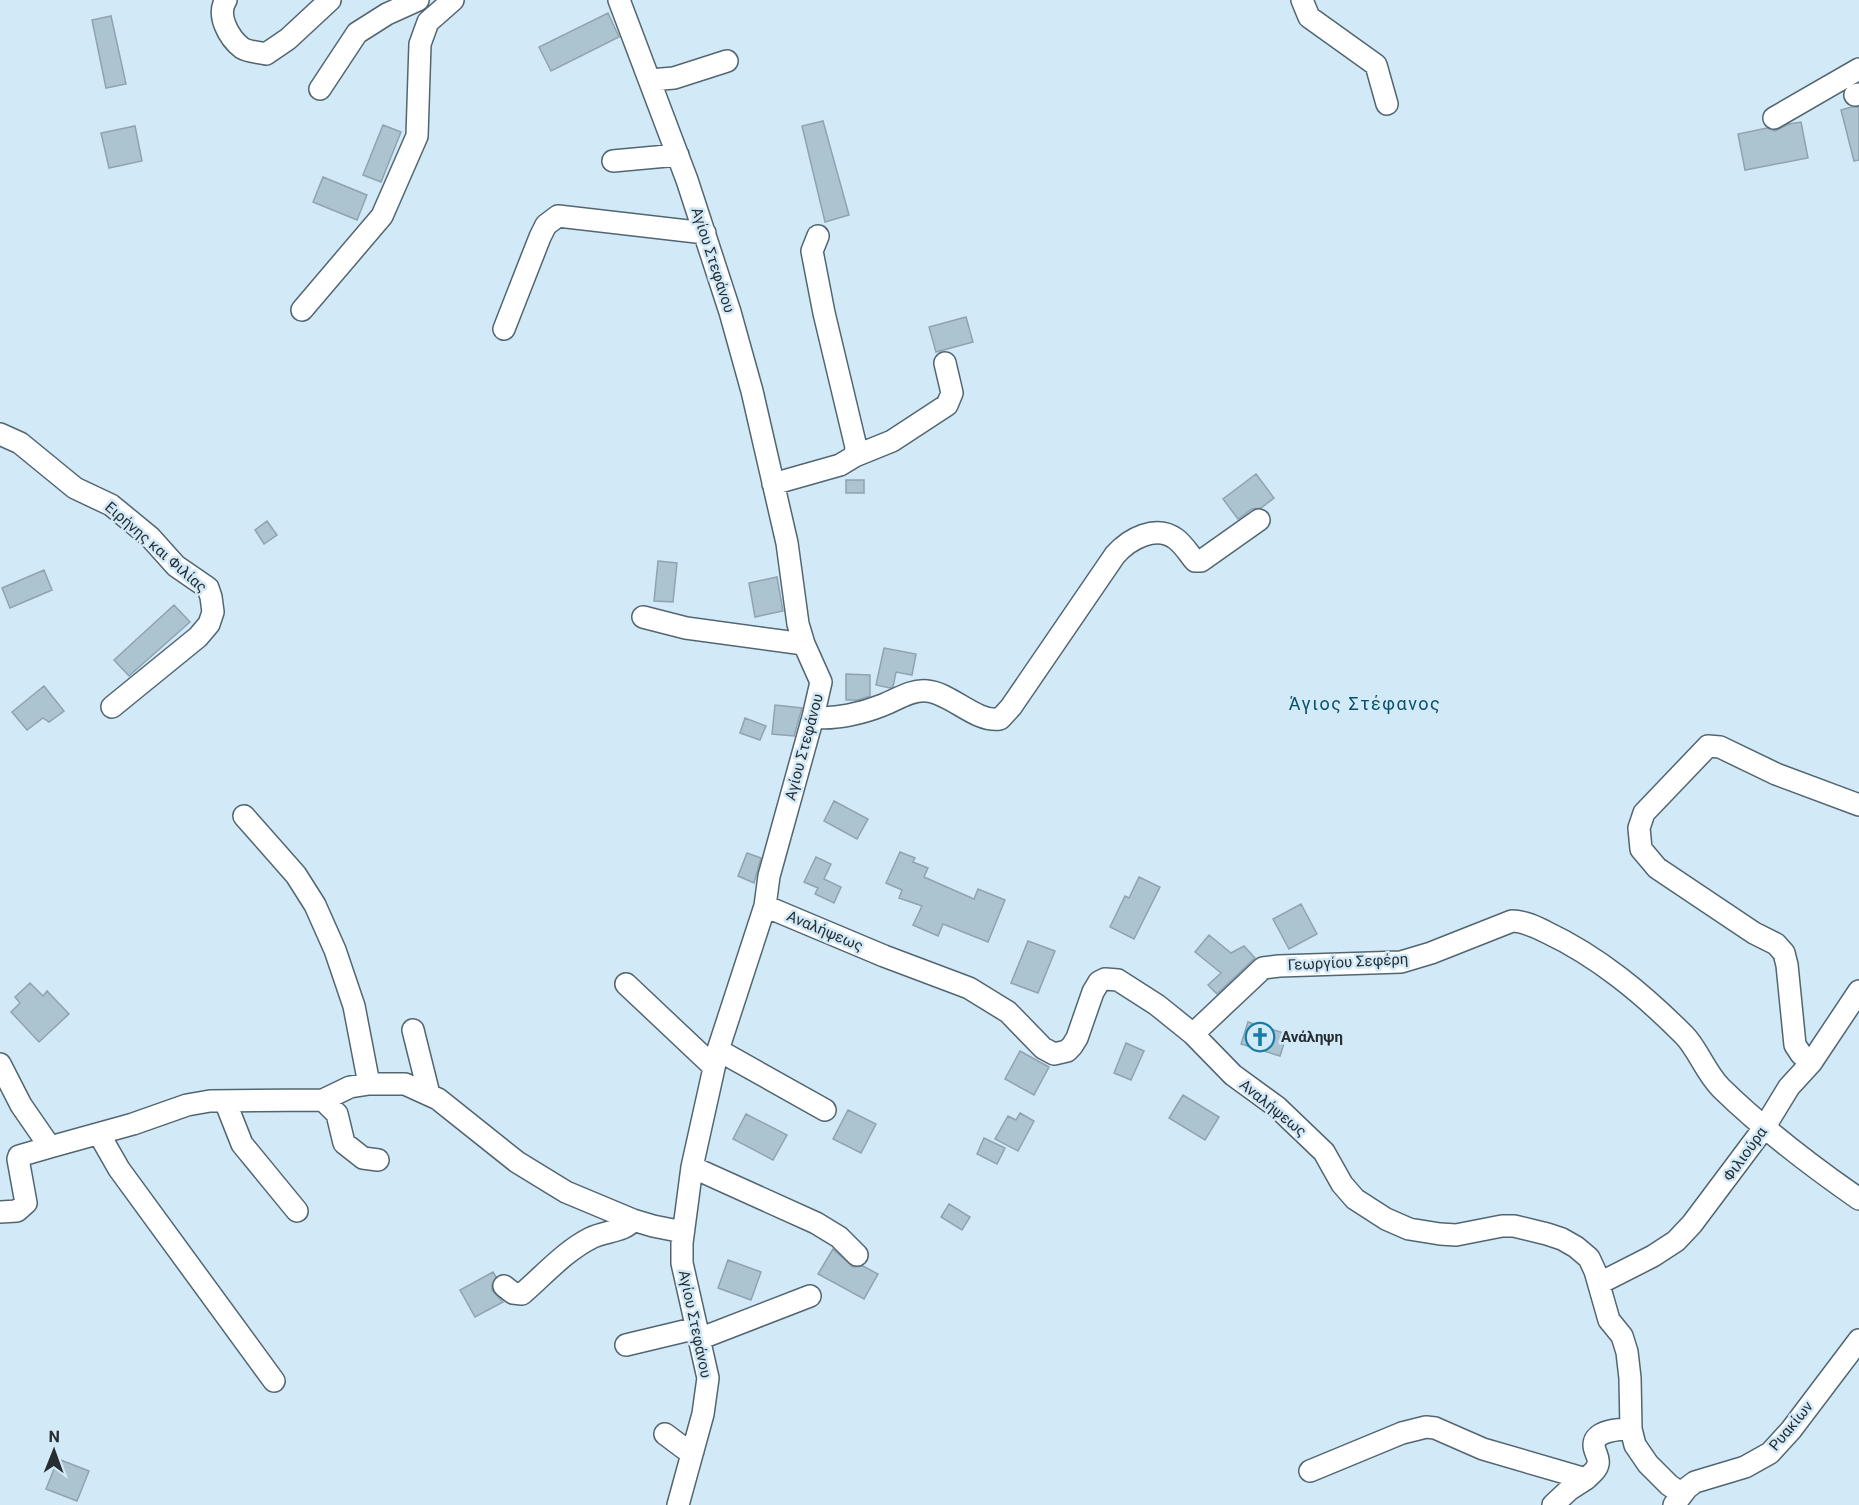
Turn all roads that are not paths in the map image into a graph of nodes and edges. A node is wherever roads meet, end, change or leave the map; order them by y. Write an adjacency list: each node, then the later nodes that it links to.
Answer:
1 (226, 0): 2 (street)
2 (330, 0)
3 (418, 0): 10 (street)
4 (453, 0): 17 (street)
5 (620, 0): 9 (street, Αγίου Στεφάνου)
6 (1302, 0): 11 (street)
7 (727, 61): 9 (street)
8 (1859, 69): 12 (street)
9 (650, 80): 13 (street, Αγίου Στεφάνου)
10 (320, 88)
11 (1387, 104)
12 (1774, 118)
13 (678, 155): 14 (street); 15 (street, Αγίου Στεφάνου)
14 (613, 161)
15 (705, 233): 18 (street); 22 (street, Αγίου Στεφάνου)
16 (818, 236): 21 (street)
17 (302, 310)
18 (504, 329)
19 (945, 363): 21 (street)
20 (0, 434): 26 (street, Ειρήνης και Φιλίας)
21 (855, 456): 22 (street)
22 (773, 484): 25 (street, Αγίου Στεφάνου)
23 (1259, 520): 27 (street)
24 (643, 617): 25 (street)
25 (804, 644): 27 (street, Αγίου Στεφάνου)
26 (112, 707)
27 (813, 717): 30 (street, Αγίου Στεφάνου)
28 (1859, 805): 36 (street)
29 (244, 816): 38 (street)
30 (765, 906): 34 (street, Αναλήψεως); 35 (street, Αγίου Στεφάνου)
31 (626, 984): 35 (street)
32 (1859, 991): 36 (street, Φιλιούρα)
33 (413, 1030): 39 (street)
34 (1193, 1034): 43 (street, Γεωργίου Σεφέρη); 54 (street, Αναλήψεως)
35 (716, 1059): 42 (street); 47 (street, Αγίου Στεφάνου)
36 (1811, 1063): 43 (street, Φιλιούρα)
37 (0, 1064): 45 (street)
38 (369, 1084): 39 (street); 40 (street)
39 (429, 1094): 51 (street)
40 (323, 1100): 41 (street); 46 (street)
41 (225, 1101): 44 (street); 49 (street)
42 (825, 1110)
43 (1764, 1128): 48 (street, Γεωργίου Σεφέρη); 54 (street, Φιλιούρα)
44 (99, 1134): 45 (street); 60 (street)
45 (50, 1147): 50 (street)
46 (378, 1160)
47 (692, 1167): 52 (street, Αγίου Στεφάνου); 53 (street)
48 (1859, 1199)
49 (297, 1211)
50 (0, 1212)
51 (633, 1220): 52 (street); 55 (street)
52 (683, 1232): 57 (street, Αγίου Στεφάνου)
53 (857, 1255)
54 (1600, 1283): 61 (street, Αναλήψεως)
55 (504, 1287)
56 (810, 1296): 57 (street)
57 (698, 1334): 59 (street); 63 (street, Αγίου Στεφάνου)
58 (1859, 1340): 66 (street, Ρυακίων)
59 (626, 1345)
60 (274, 1381)
61 (1631, 1429): 65 (street); 66 (street, Αναλήψεως)
62 (664, 1434): 63 (street)
63 (693, 1451): 67 (street, Αγίου Στεφάνου)
64 (1310, 1471): 65 (street)
65 (1586, 1479): 68 (street)
66 (1678, 1500)
67 (678, 1505)
68 (1553, 1505)

